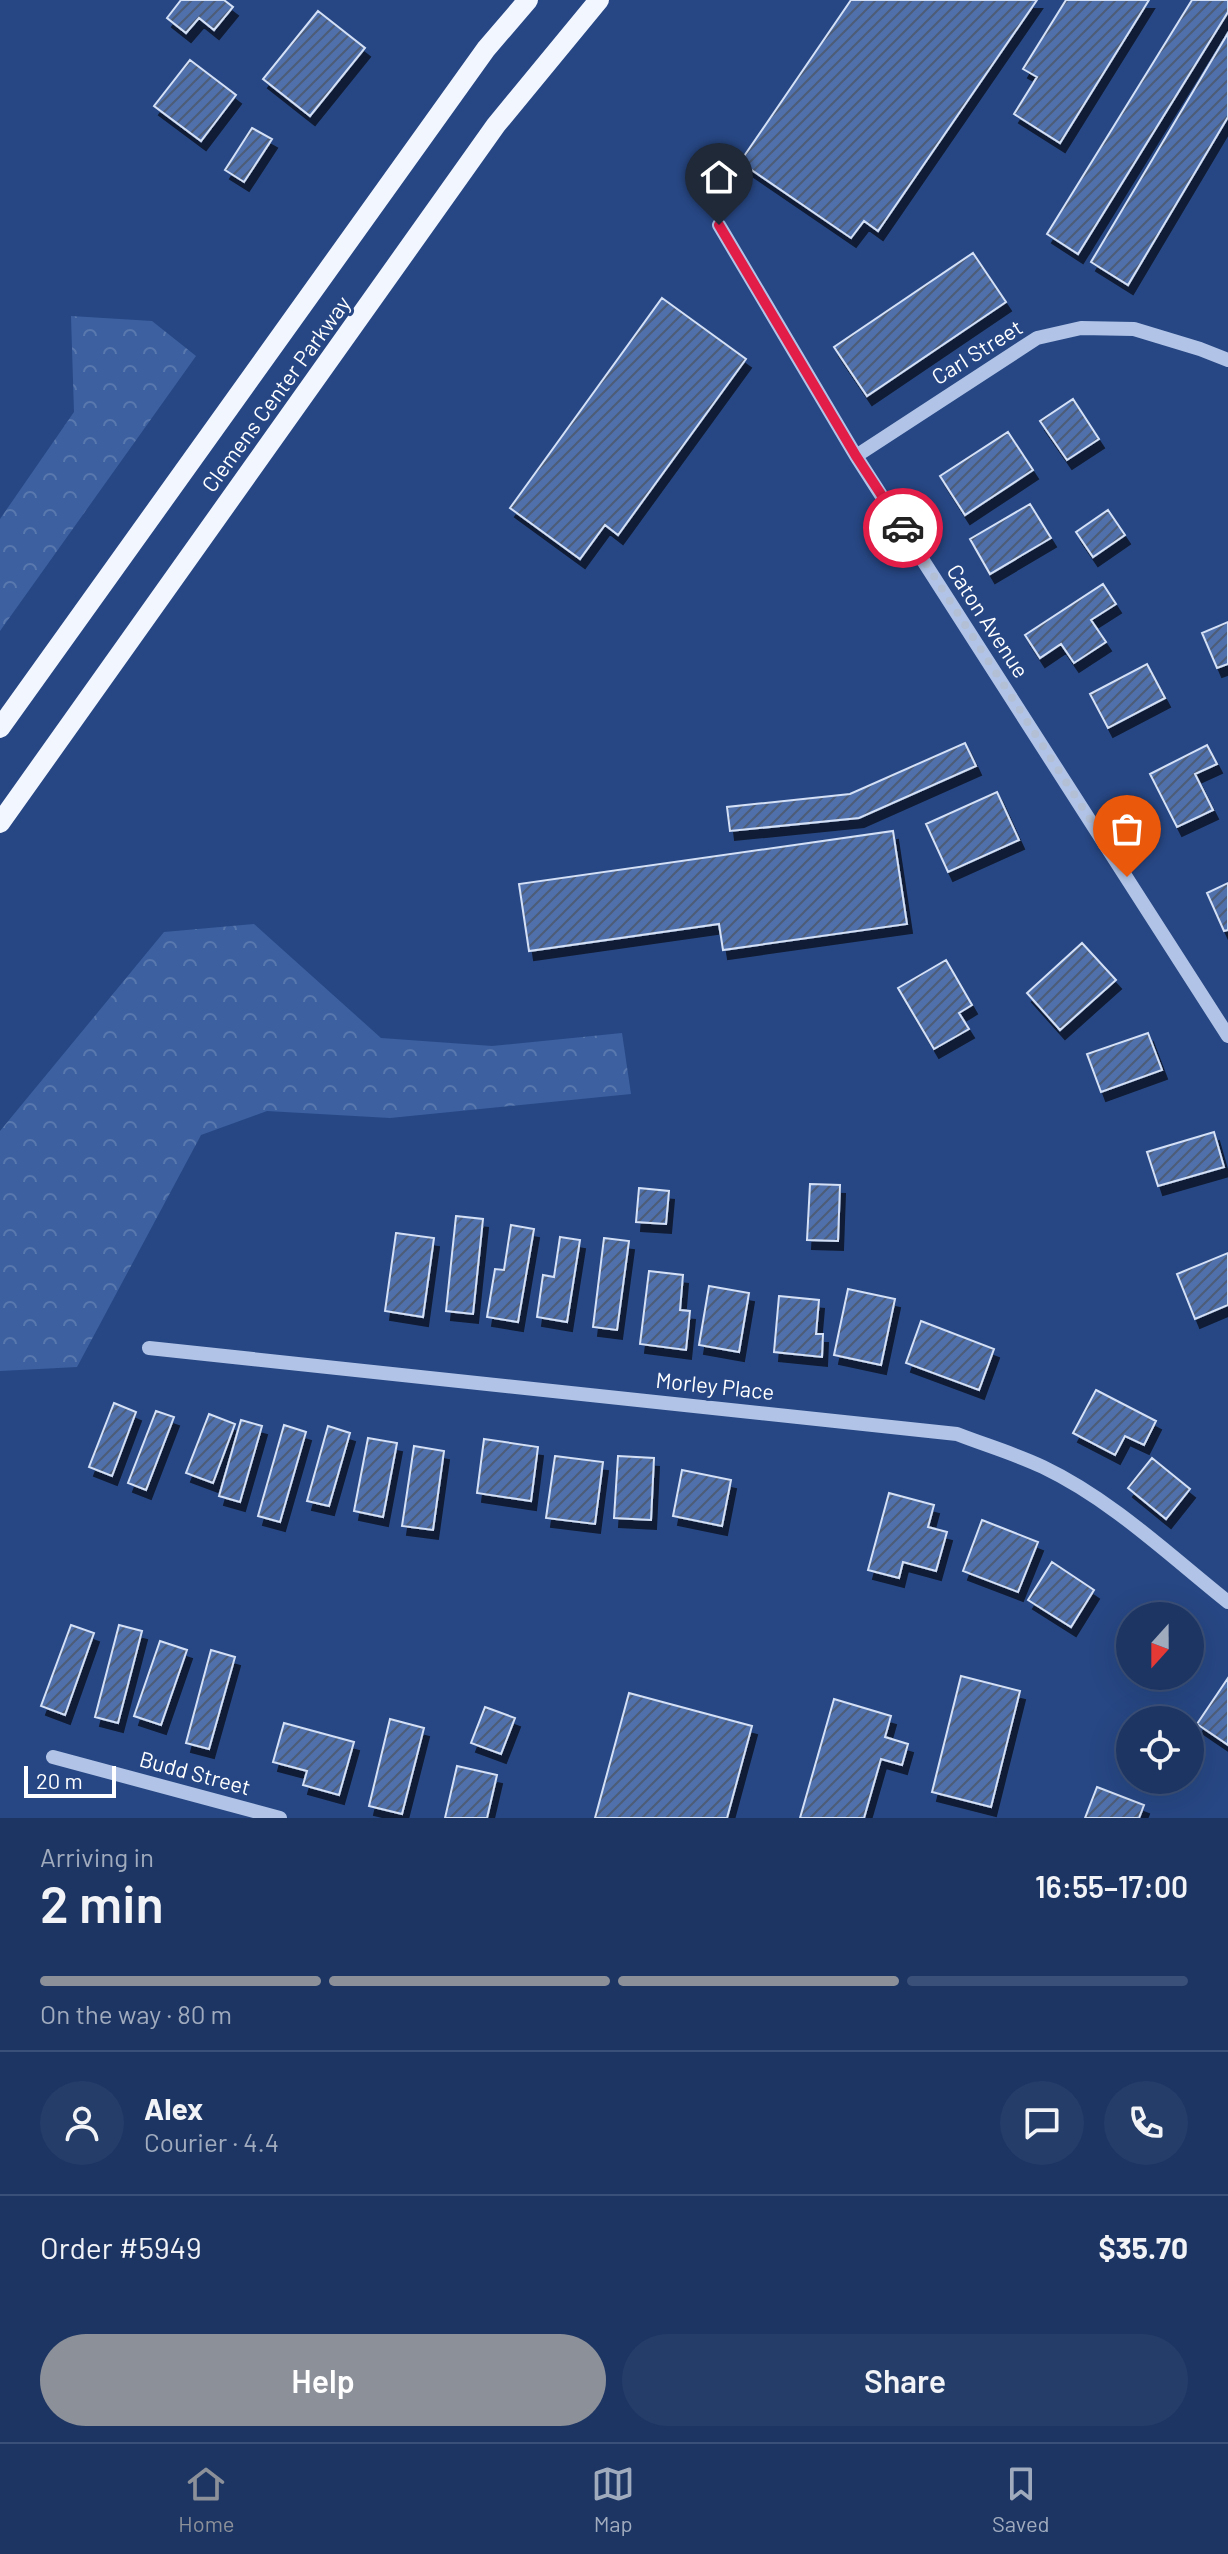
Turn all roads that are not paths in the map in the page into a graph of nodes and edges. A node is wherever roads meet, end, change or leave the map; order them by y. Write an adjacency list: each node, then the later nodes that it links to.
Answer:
1 (528, 0): 6 (main road, Clemens Center Parkway)
2 (599, 0): 7 (main road, Clemens Center Parkway)
3 (719, 225): 5 (street, Caton Avenue)
4 (1228, 360): 5 (street, Carl Street)
5 (856, 456): 8 (street, Caton Avenue)
6 (0, 728)
7 (0, 823)
8 (1228, 1036)
9 (149, 1348): 10 (street, Morley Place)
10 (1228, 1602)
11 (53, 1757): 12 (street, Budd Street)
12 (280, 1818)

